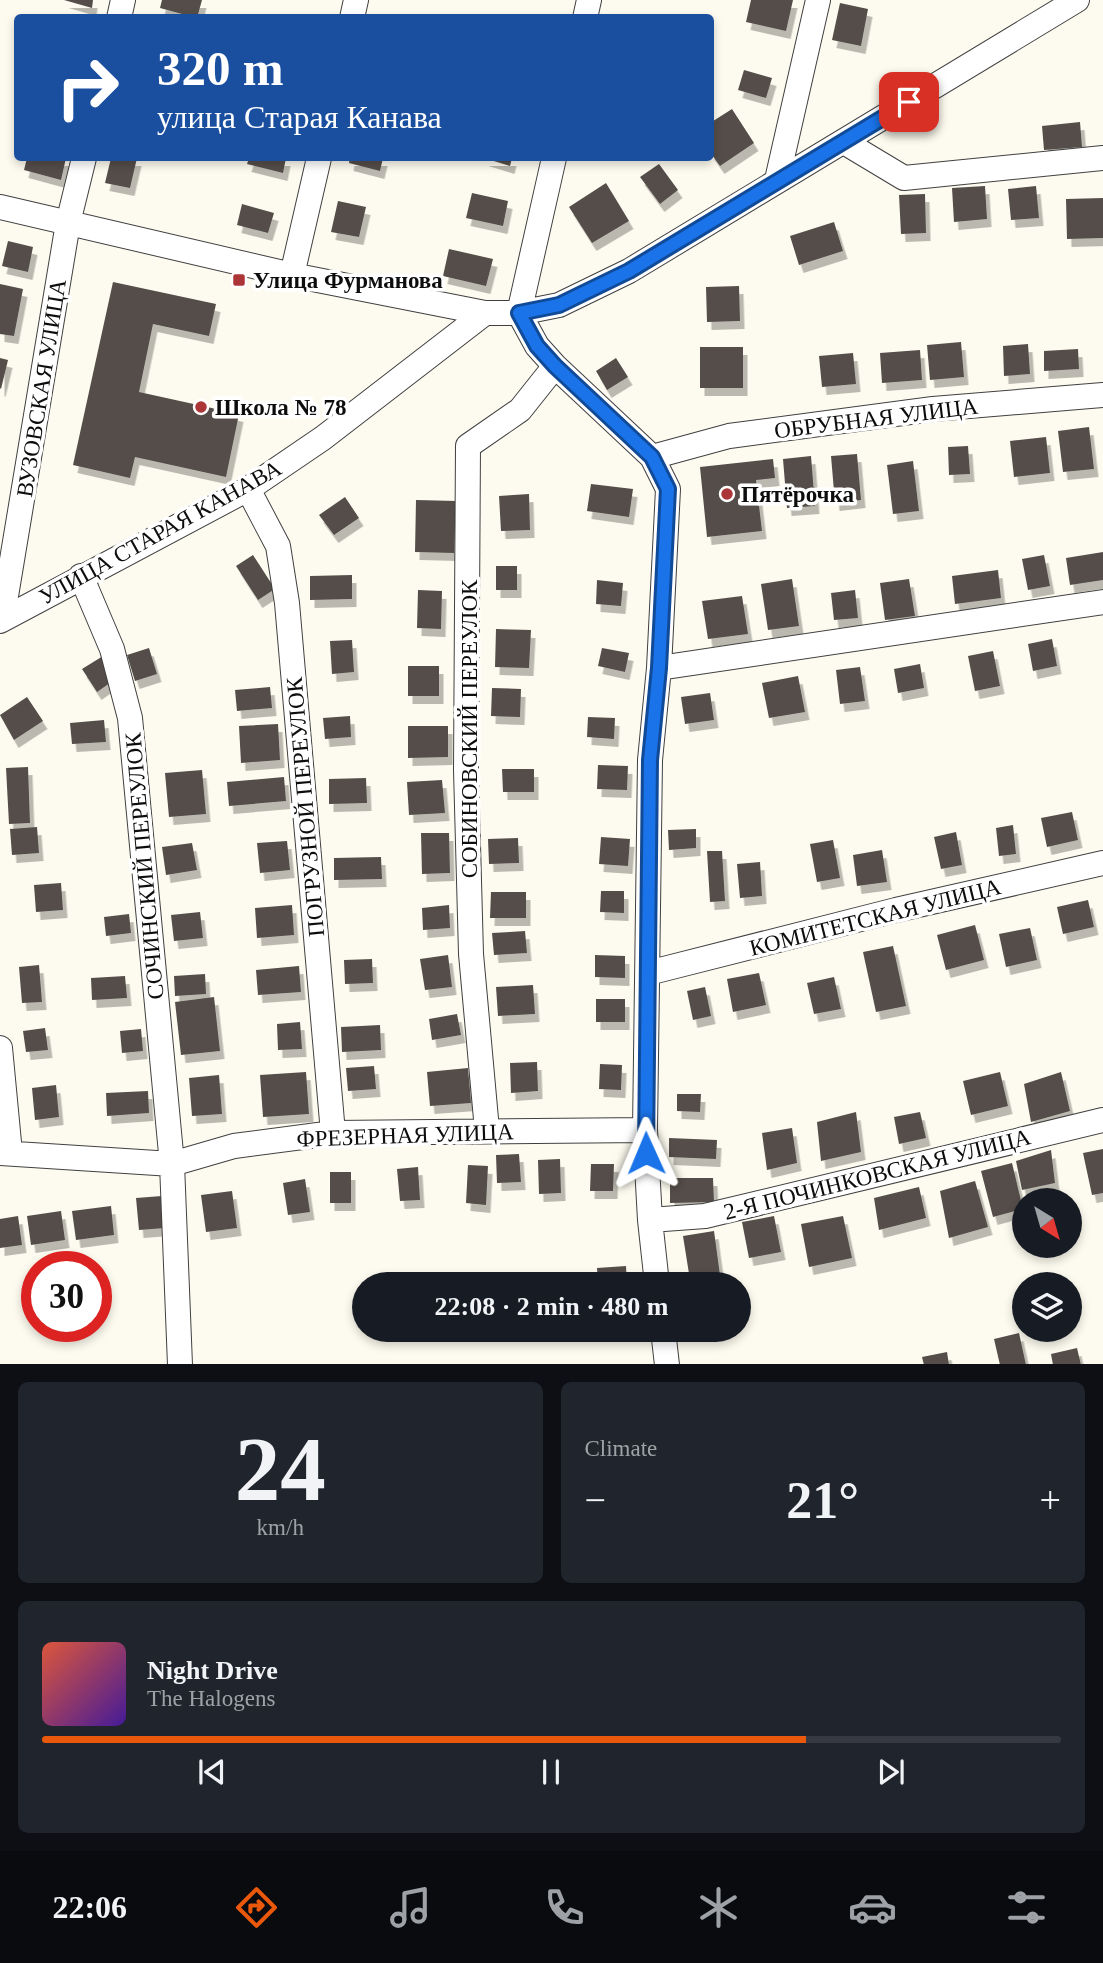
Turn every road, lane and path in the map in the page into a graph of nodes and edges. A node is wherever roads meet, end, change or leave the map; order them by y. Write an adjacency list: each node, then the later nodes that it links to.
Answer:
1 (818, 0): 9 (street)
2 (1077, 0): 3 (street)
3 (1043, 11): 4 (street)
4 (844, 142): 5 (street); 9 (street)
5 (1103, 158)
6 (83, 161): 11 (street, ВУЗОВСКАЯ УЛИЦА)
7 (318, 161): 12 (street)
8 (553, 161): 14 (street)
9 (777, 180): 14 (street)
10 (0, 207): 11 (street)
11 (68, 223): 12 (street); 21 (street, ВУЗОВСКАЯ УЛИЦА)
12 (292, 275): 13 (street)
13 (485, 313): 14 (street); 18 (street, УЛИЦА СТАРАЯ КАНАВА)
14 (519, 313): 15 (street)
15 (555, 366): 17 (street); 27 (street, СОБИНОВСКИЙ ПЕРЕУЛОК)
16 (1103, 395): 17 (street, ОБРУБНАЯ УЛИЦА)
17 (652, 457): 22 (street)
18 (248, 489): 19 (street, УЛИЦА СТАРАЯ КАНАВА); 29 (street, ПОГРУЗНОЙ ПЕРЕУЛОК)
19 (81, 576): 21 (street, УЛИЦА СТАРАЯ КАНАВА); 31 (street, СОЧИНСКИЙ ПЕРЕУЛОК)
20 (1103, 602): 22 (street)
21 (1, 620)
22 (659, 668): 24 (street)
23 (1103, 863): 24 (street, КОМИТЕТСКАЯ УЛИЦА)
24 (648, 973): 28 (street)
25 (0, 1048): 30 (street)
26 (1103, 1120): 32 (street, 2-Я ПОЧИНКОВСКАЯ УЛИЦА)
27 (487, 1130): 28 (street, ФРЕЗЕРНАЯ УЛИЦА); 29 (street, ФРЕЗЕРНАЯ УЛИЦА)
28 (645, 1130): 32 (street)
29 (333, 1133): 31 (street, ФРЕЗЕРНАЯ УЛИЦА)
30 (5, 1153): 31 (street, ФРЕЗЕРНАЯ УЛИЦА)
31 (172, 1164): 35 (street, СОЧИНСКИЙ ПЕРЕУЛОК)
32 (650, 1220): 33 (street)
33 (656, 1272)
34 (664, 1342): 36 (street)
35 (180, 1364)
36 (667, 1364)

